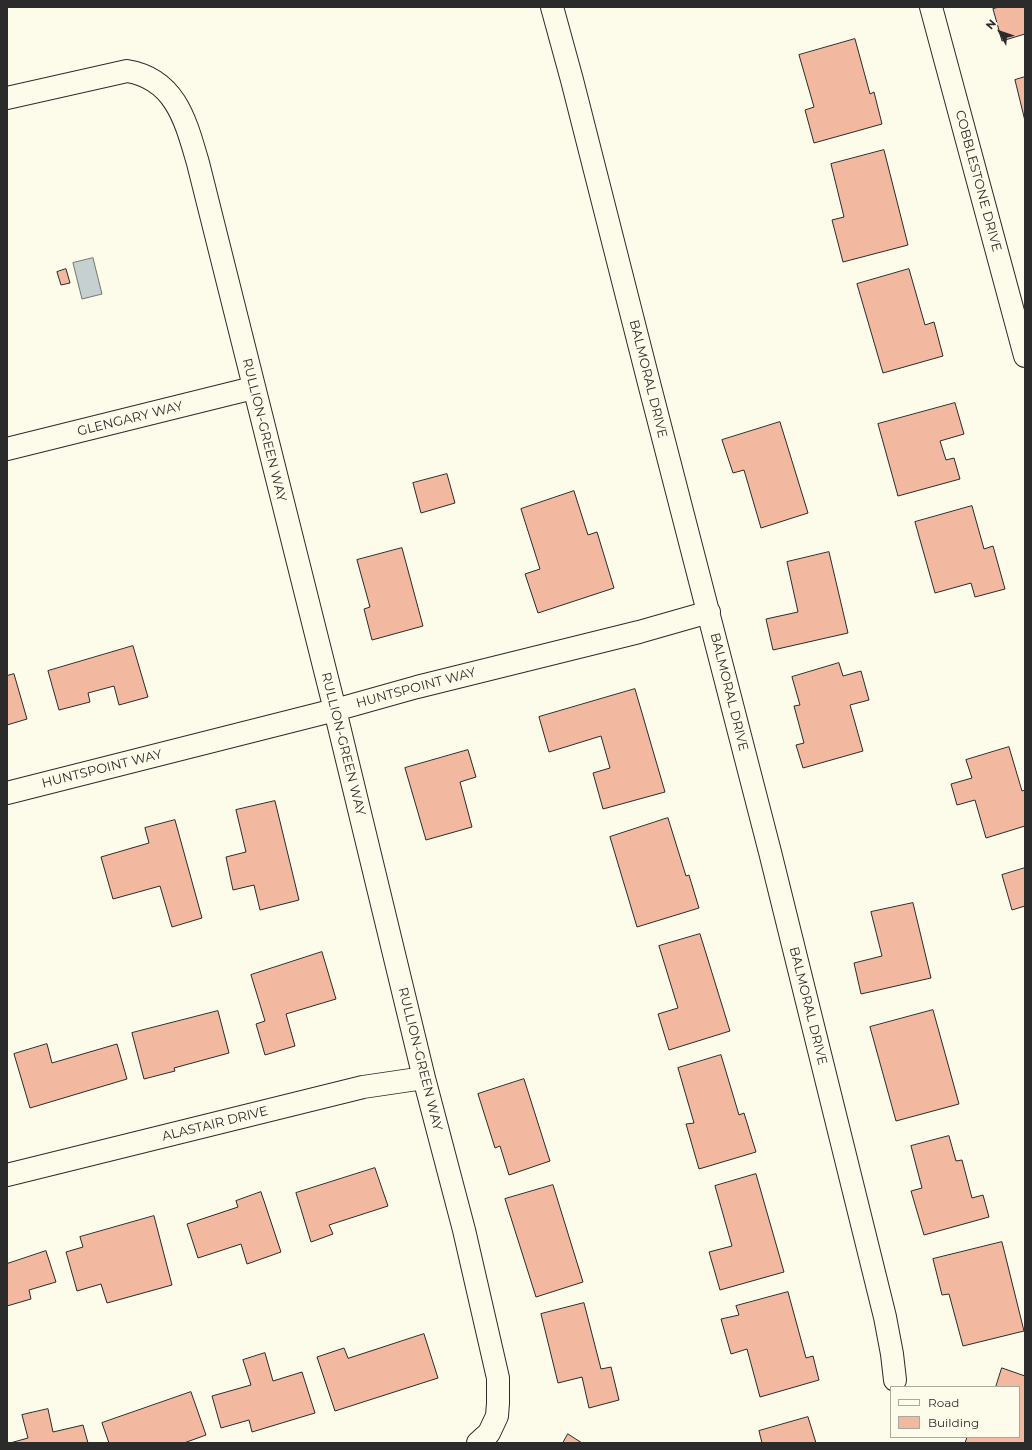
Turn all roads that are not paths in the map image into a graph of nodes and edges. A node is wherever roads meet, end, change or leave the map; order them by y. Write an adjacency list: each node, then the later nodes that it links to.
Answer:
1 (552, 7): 7 (street, BALMORAL DRIVE)
2 (931, 7): 4 (street, COBBLESTONE DRIVE)
3 (7, 98): 5 (street, RULLION-GREEN WAY)
4 (1025, 356)
5 (253, 388): 6 (street, GLENGARY WAY); 8 (street, RULLION-GREEN WAY)
6 (7, 449)
7 (709, 612): 8 (street, HUNTSPOINT WAY); 12 (street, BALMORAL DRIVE)
8 (335, 710): 9 (street, HUNTSPOINT WAY); 10 (street, RULLION-GREEN WAY)
9 (7, 793)
10 (424, 1078): 11 (street, ALASTAIR DRIVE); 13 (street, RULLION-GREEN WAY)
11 (7, 1175)
12 (895, 1380)
13 (479, 1443)

